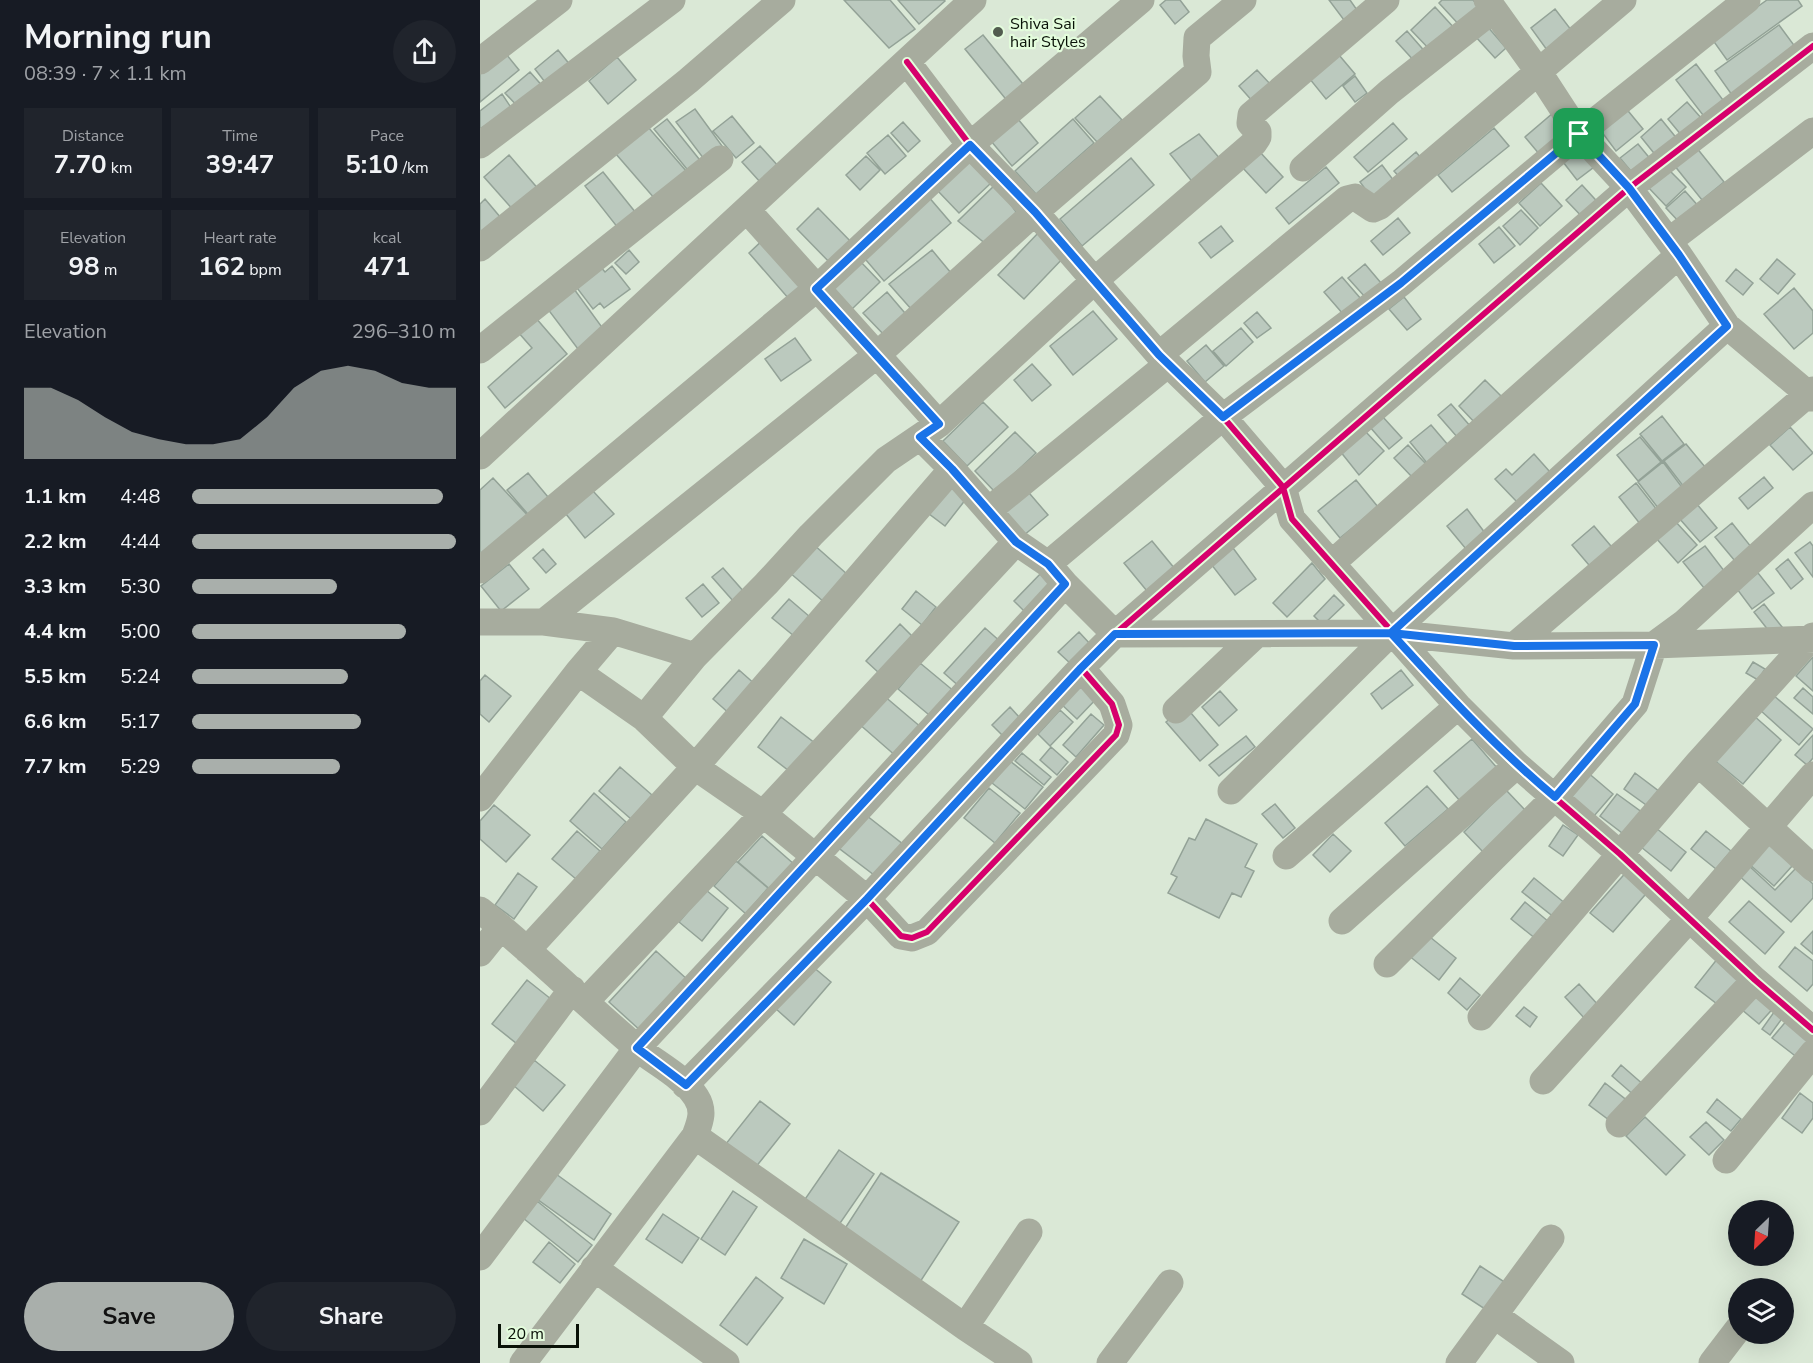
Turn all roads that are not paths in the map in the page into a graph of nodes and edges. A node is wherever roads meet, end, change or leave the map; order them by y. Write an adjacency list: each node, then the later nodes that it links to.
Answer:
1 (559, 0): 12 (street)
2 (672, 0): 17 (street)
3 (782, 0): 25 (street)
4 (1141, 0): 18 (street)
5 (1243, 0): 23 (street)
6 (1386, 0): 26 (street)
7 (1623, 0): 14 (street)
8 (1747, 0): 16 (street)
9 (967, 2): 13 (street)
10 (1493, 4): 14 (street); 20 (street)
11 (1813, 46): 21 (street)
12 (480, 61)
13 (906, 62): 18 (street); 22 (street)
14 (1538, 71): 16 (street); 31 (street)
15 (1813, 131): 24 (street)
16 (1579, 134): 21 (street); 33 (street)
17 (480, 145)
18 (970, 145): 23 (street); 27 (street)
19 (720, 159): 29 (street)
20 (1303, 168)
21 (1629, 188): 24 (street); 37 (street)
22 (747, 210): 27 (street); 35 (street)
23 (1035, 212): 26 (street); 30 (street)
24 (1674, 248): 28 (street); 41 (street)
25 (480, 249)
26 (1094, 281): 31 (street); 34 (street)
27 (816, 289): 30 (street); 42 (street)
28 (1727, 326): 32 (street); 47 (street)
29 (480, 350)
30 (878, 354): 34 (street); 45 (street)
31 (1164, 360): 33 (street); 39 (street)
32 (1812, 394): 52 (street)
33 (1223, 417): 37 (street); 43 (street)
34 (929, 430): 36 (street); 53 (street)
35 (482, 450)
36 (952, 469): 39 (street); 61 (street)
37 (1283, 487): 41 (street); 48 (street)
38 (1813, 505): 51 (street)
39 (989, 510): 40 (street)
40 (1016, 542): 43 (street); 66 (street)
41 (1330, 564): 47 (street)
42 (480, 570)
43 (1056, 574): 48 (street); 70 (street)
44 (480, 622): 45 (street)
45 (544, 622): 46 (street)
46 (613, 631): 53 (street); 55 (street)
47 (1391, 633): 49 (street); 52 (street); 56 (street); 63 (street)
48 (1115, 634): 49 (street); 54 (street)
49 (1257, 634): 57 (street)
50 (1812, 638): 51 (street); 59 (street)
51 (1654, 645): 52 (street); 64 (street)
52 (1514, 646)
53 (695, 656): 58 (street)
54 (1081, 668): 72 (street); 72 (street)
55 (578, 672): 58 (street); 65 (street)
56 (1458, 706): 60 (street); 69 (street)
57 (1176, 710)
58 (644, 718): 61 (street)
59 (1698, 763): 67 (street); 68 (street)
60 (1517, 765): 64 (street); 75 (street)
61 (695, 767): 66 (street); 77 (street)
62 (1813, 775): 67 (street)
63 (1231, 791)
64 (1555, 797): 68 (street); 79 (street)
65 (480, 798)
66 (763, 814): 70 (street); 81 (street)
67 (1769, 826): 71 (street); 74 (street)
68 (1620, 854): 74 (street); 82 (street)
69 (1286, 856)
70 (815, 857): 72 (street); 84 (street)
71 (1813, 868)
72 (867, 899): 87 (street)
73 (480, 910): 76 (street)
74 (1690, 918): 80 (street); 86 (street)
75 (1342, 921)
76 (501, 927): 77 (street); 78 (street)
77 (527, 950): 81 (street)
78 (480, 953)
79 (1387, 964)
80 (1755, 980): 83 (street); 89 (street)
81 (579, 995): 84 (street); 88 (street)
82 (1481, 1017)
83 (1813, 1030)
84 (637, 1048): 87 (street); 94 (street)
85 (1813, 1053): 91 (street)
86 (1543, 1081)
87 (686, 1085): 90 (street)
88 (480, 1112)
89 (1619, 1124)
90 (694, 1136): 95 (street); 98 (street)
91 (1726, 1160)
92 (1029, 1232): 98 (street)
93 (1551, 1238): 97 (street)
94 (480, 1257)
95 (594, 1268): 100 (street); 101 (street)
96 (1170, 1283): 103 (street)
97 (1494, 1315): 104 (street); 105 (street)
98 (966, 1328): 102 (street)
99 (1728, 1342): 106 (street)
100 (523, 1363)
101 (726, 1363)
102 (1019, 1363)
103 (1110, 1363)
104 (1459, 1363)
105 (1561, 1363)
106 (1712, 1363)

